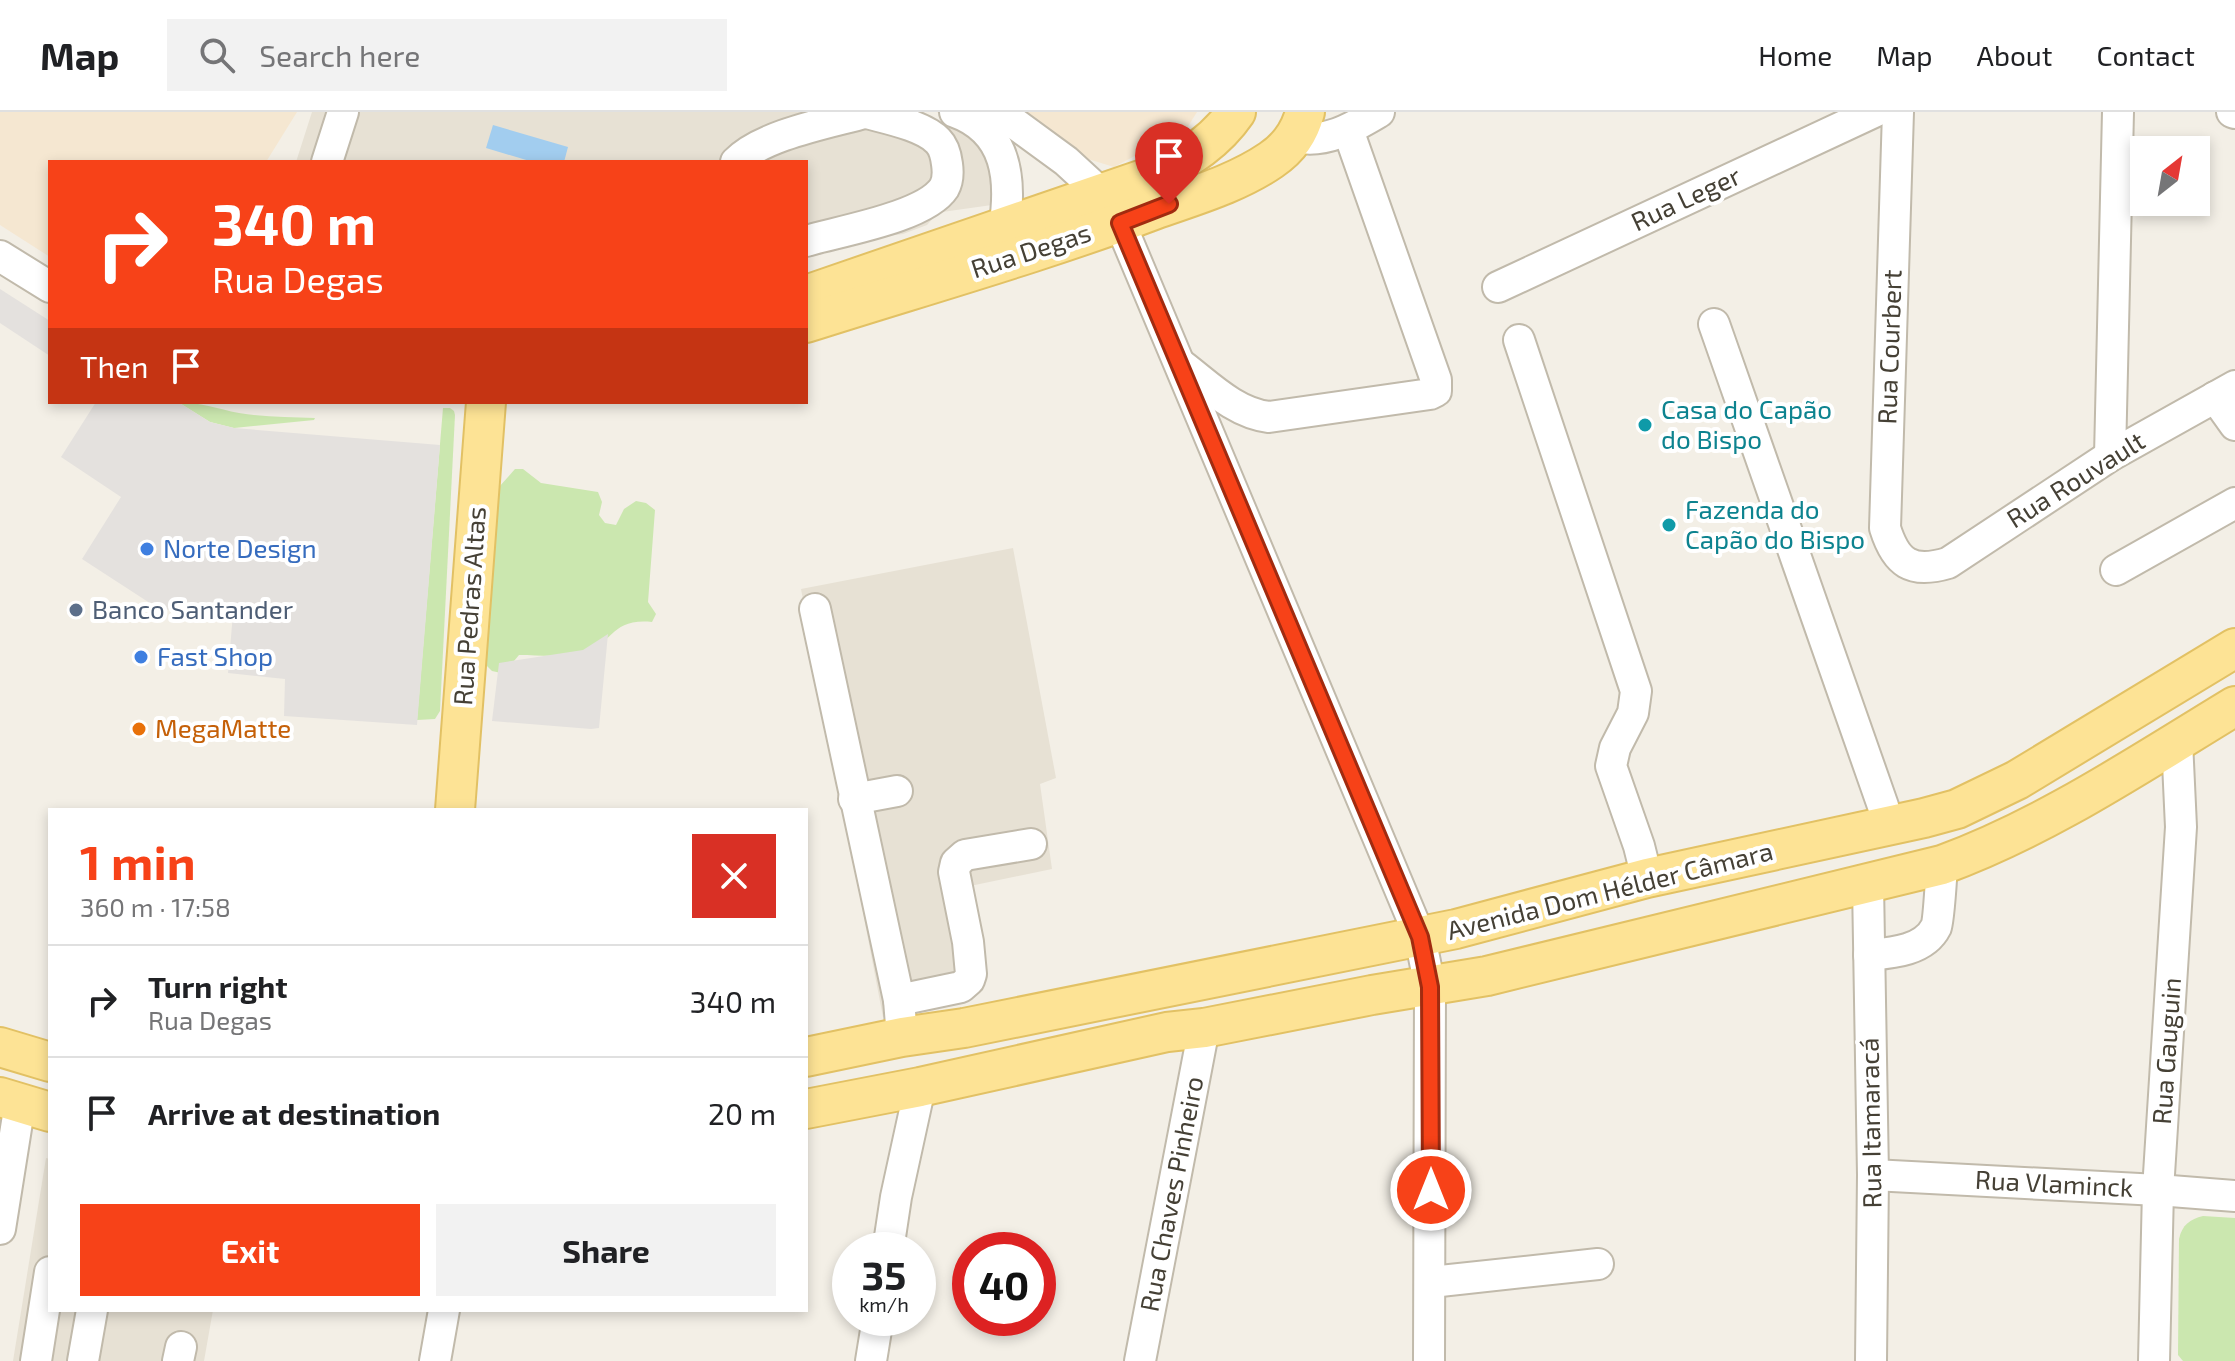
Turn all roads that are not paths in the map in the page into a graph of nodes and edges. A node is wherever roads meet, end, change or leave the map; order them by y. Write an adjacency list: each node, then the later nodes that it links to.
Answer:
1 (343, 112): 12 (street)
2 (864, 112): 13 (street); 16 (street)
3 (955, 112): 15 (street)
4 (999, 112): 14 (street)
5 (1236, 112): 14 (main road)
6 (1379, 112): 11 (street, Rua Degas)
7 (1874, 112): 19 (street, Rua Leger)
8 (1898, 112): 30 (street, Rua Courbert)
9 (2118, 112): 28 (street)
10 (1292, 120): 11 (street, Rua Degas); 14 (main road, Rua Degas)
11 (1348, 130): 24 (street)
12 (328, 160)
13 (738, 160)
14 (1112, 209): 15 (main road, Rua Degas); 21 (main road, Rua Degas); 24 (street)
15 (1004, 229): 20 (main road, Rua Degas)
16 (808, 240)
17 (0, 256): 18 (street)
18 (48, 286)
19 (1498, 287)
20 (808, 294)
21 (808, 322)
22 (1714, 324): 39 (street)
23 (1519, 340): 42 (street)
24 (1178, 363): 44 (street)
25 (2225, 392): 27 (street); 28 (street, Rua Rouvault)
26 (486, 404): 38 (main road, Rua Pedras Altas)
27 (2235, 425)
28 (2110, 456): 30 (street, Rua Rouvault)
29 (2235, 503): 31 (street)
30 (1917, 568)
31 (2116, 570)
32 (815, 609): 37 (street)
33 (2235, 648): 39 (main road, Avenida Dom Hélder Câmara)
34 (2235, 706): 35 (main road, Avenida Dom Hélder Câmara)
35 (2177, 741): 41 (main road, Avenida Dom Hélder Câmara); 60 (street, Rua Gauguin)
36 (897, 791): 37 (street)
37 (854, 799): 49 (street)
38 (455, 808)
39 (1889, 826): 42 (main road, Avenida Dom Hélder Câmara)
40 (1031, 844): 48 (street)
41 (1942, 865): 43 (main road, Avenida Dom Hélder Câmara); 45 (street)
42 (1647, 878): 44 (main road, Avenida Dom Hélder Câmara)
43 (1868, 884): 45 (street, Rua Itamaracá); 47 (main road, Avenida Dom Hélder Câmara)
44 (1420, 937): 46 (main road, Avenida Dom Hélder Câmara); 47 (street)
45 (1869, 955): 59 (street, Rua Itamaracá)
46 (1238, 974): 50 (main road, Avenida Dom Hélder Câmara); 51 (main road)
47 (1430, 987): 51 (main road, Avenida Dom Hélder Câmara); 65 (street)
48 (956, 988): 49 (street); 50 (street)
49 (900, 1019): 50 (main road, Avenida Dom Hélder Câmara); 54 (main road, Avenida Dom Hélder Câmara)
50 (964, 1028)
51 (1204, 1028): 56 (main road, Avenida Dom Hélder Câmara); 74 (street, Rua Chaves Pinheiro)
52 (48, 1041): 53 (street)
53 (1, 1048): 55 (main road)
54 (808, 1056)
55 (48, 1061)
56 (920, 1087): 58 (main road, Avenida Dom Hélder Câmara); 63 (street)
57 (23, 1104): 62 (street)
58 (808, 1109)
59 (1873, 1175): 60 (street, Rua Vlaminck); 76 (street, Rua Itamaracá)
60 (2158, 1190): 61 (street, Rua Vlaminck); 77 (street, Rua Gauguin)
61 (2235, 1196)
62 (0, 1229)
63 (891, 1232)
64 (1598, 1264): 65 (street)
65 (1431, 1282): 75 (street)
66 (48, 1285): 70 (street)
67 (92, 1312): 71 (street)
68 (444, 1312): 72 (street)
69 (875, 1336): 73 (street)
70 (36, 1361)
71 (83, 1361)
72 (435, 1361)
73 (871, 1361)
74 (1140, 1361)
75 (1429, 1361)
76 (1871, 1361)
77 (2154, 1361)

